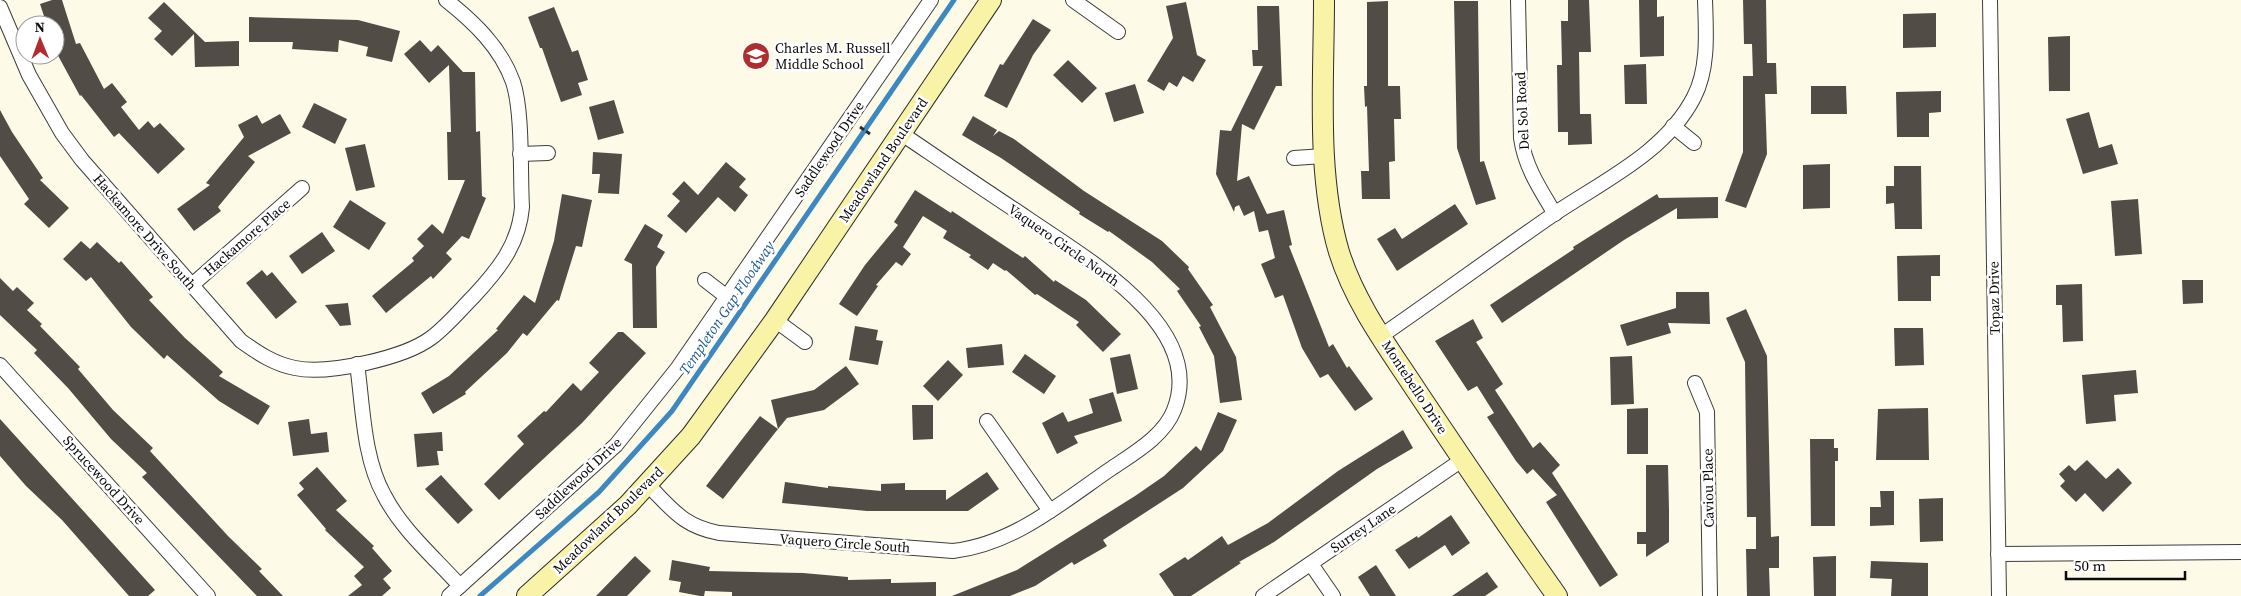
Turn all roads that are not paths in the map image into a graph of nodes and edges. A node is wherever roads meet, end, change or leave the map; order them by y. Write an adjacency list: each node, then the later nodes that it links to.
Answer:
1 (446, 0): 15 (street, Hackamore Drive South)
2 (930, 0): 22 (street, Saddlewood Drive)
3 (990, 0): 12 (street, Meadowland Boulevard)
4 (1073, 0): 10 (street)
5 (1324, 0): 16 (street, Montebello Drive)
6 (1518, 0): 19 (street, Del Sol Road)
7 (1705, 0): 11 (street)
8 (1990, 0): 35 (street, Topaz Drive)
9 (0, 7): 21 (street, Hackamore Drive South)
10 (1118, 32)
11 (1674, 126): 13 (street); 19 (street)
12 (902, 134): 23 (street, Meadowland Boulevard); 32 (street, Vaquero Circle North)
13 (1694, 143)
14 (548, 153): 15 (street)
15 (520, 154): 26 (street, Hackamore Drive South)
16 (1324, 156): 17 (street); 24 (street, Montebello Drive)
17 (1294, 158)
18 (302, 188): 21 (street, Hackamore Place)
19 (1555, 214): 24 (street)
20 (705, 280): 22 (street)
21 (192, 285): 26 (street, Hackamore Drive South)
22 (727, 297): 37 (street, Saddlewood Drive)
23 (775, 320): 25 (street); 31 (street, Meadowland Boulevard)
24 (1381, 336): 30 (street, Montebello Drive)
25 (805, 342)
26 (357, 364): 37 (street)
27 (0, 365): 38 (street, Sprucewood Drive)
28 (1695, 383): 44 (street, Caviou Place)
29 (987, 420): 33 (street)
30 (1462, 460): 36 (street, Surrey Lane); 43 (street, Montebello Drive)
31 (648, 485): 33 (street, Vaquero Circle South); 40 (street, Meadowland Boulevard)
32 (1075, 493): 33 (street, Vaquero Circle South)
33 (1050, 511)
34 (2241, 552): 35 (street)
35 (1998, 554): 45 (street, Topaz Drive)
36 (1311, 564): 41 (street, Surrey Lane); 42 (street)
37 (460, 586): 39 (street, Saddlewood Drive)
38 (208, 596)
39 (450, 596)
40 (527, 596)
41 (1262, 596)
42 (1333, 596)
43 (1557, 596)
44 (1710, 596)
45 (1999, 596)

